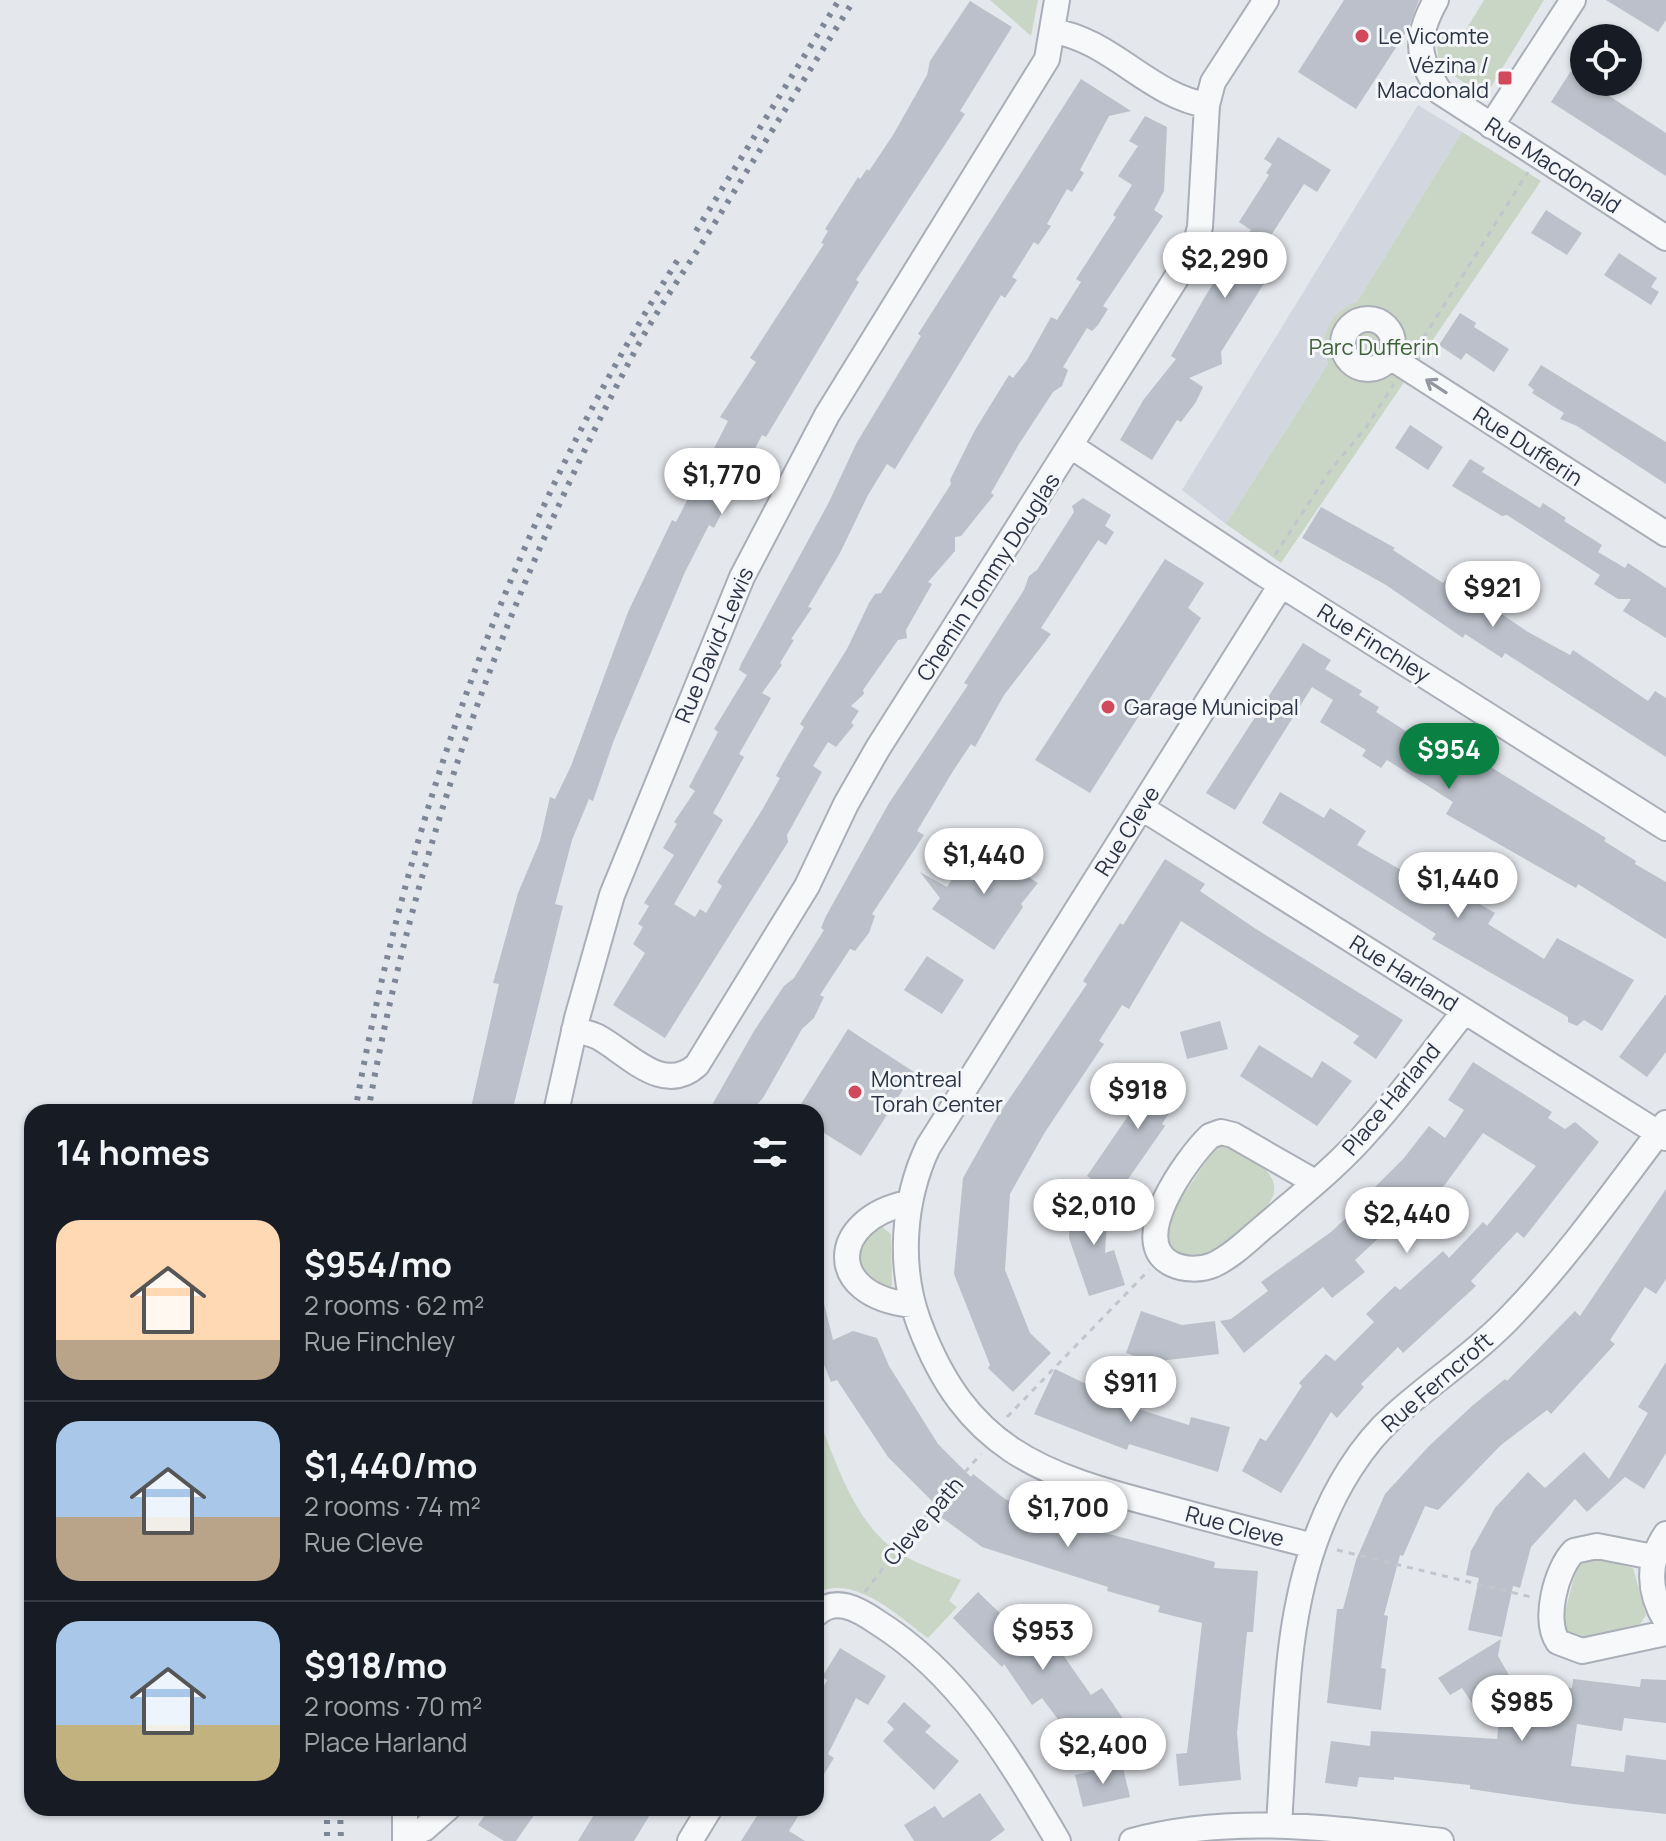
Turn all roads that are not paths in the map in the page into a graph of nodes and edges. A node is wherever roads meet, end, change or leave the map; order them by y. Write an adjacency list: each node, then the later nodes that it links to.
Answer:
1 (1057, 0): 5 (street, Rue David-Lewis)
2 (1266, 0): 6 (street, Chemin Tommy Douglas)
3 (1436, 0): 7 (street, Rue Macdonald)
4 (1573, 0): 7 (street)
5 (1053, 31): 6 (street); 16 (street, Rue David-Lewis)
6 (1207, 105): 10 (street, Chemin Tommy Douglas)
7 (1491, 126): 8 (street, Rue Macdonald)
8 (1666, 238)
9 (1400, 364): 11 (street, Rue Dufferin, one-way to 9)
10 (1071, 446): 12 (street, Rue Finchley); 16 (street, Chemin Tommy Douglas)
11 (1666, 534)
12 (1281, 585): 13 (street, Rue Cleve); 14 (street, Rue Finchley)
13 (1142, 808): 15 (street, Rue Harland); 20 (street, Rue Cleve)
14 (1666, 828)
15 (1464, 1012): 18 (street, Rue Harland); 19 (street, Place Harland)
16 (574, 1030): 17 (street, Rue David-Lewis)
17 (558, 1104)
18 (1663, 1131): 23 (street, Rue Ferncroft)
19 (1313, 1181): 19 (street, Place Harland)
20 (908, 1203): 21 (street, Rue Cleve); 21 (street)
21 (912, 1305): 23 (street, Rue Cleve)
22 (1666, 1534): 24 (street)
23 (1321, 1548): 31 (street, Rue Ferncroft)
24 (1653, 1557): 26 (street); 27 (street)
25 (824, 1609): 34 (street)
26 (1666, 1621)
27 (1666, 1633)
28 (405, 1816): 32 (street)
29 (439, 1816): 32 (street)
30 (705, 1816): 33 (street)
31 (1279, 1824): 35 (street); 36 (street)
32 (405, 1838)
33 (690, 1841)
34 (1058, 1841)
35 (1132, 1841)
36 (1441, 1841)

